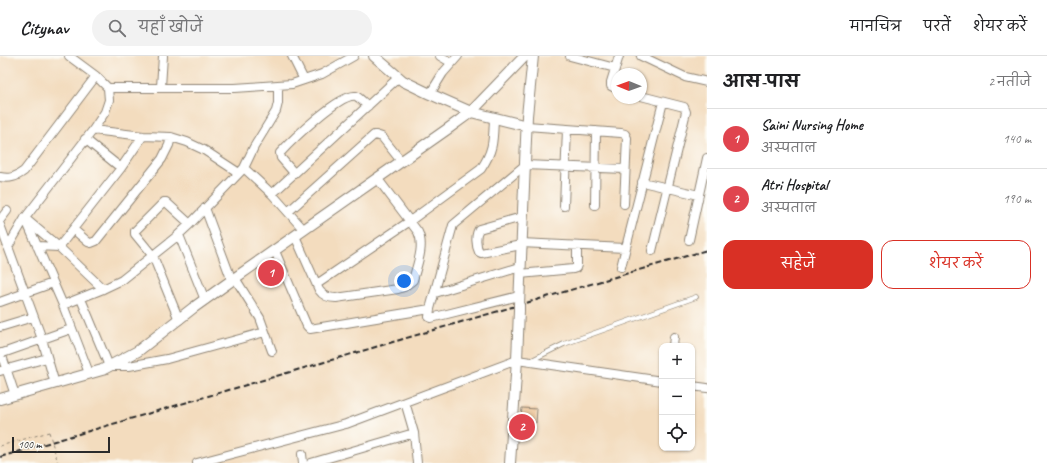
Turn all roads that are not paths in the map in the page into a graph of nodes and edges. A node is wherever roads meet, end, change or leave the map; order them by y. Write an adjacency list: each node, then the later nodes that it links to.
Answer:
1 (68, 56): 15 (street)
2 (163, 56): 20 (street)
3 (292, 56): 17 (street)
4 (354, 56): 17 (street)
5 (374, 56): 16 (street)
6 (440, 56): 13 (street)
7 (458, 56): 13 (street)
8 (525, 56): 26 (street)
9 (533, 56): 28 (street)
10 (570, 56): 14 (street)
11 (619, 56): 14 (street)
12 (641, 56): 18 (street)
13 (452, 63): 22 (street)
14 (615, 68)
15 (96, 76): 21 (street); 45 (street)
16 (399, 77): 22 (street); 25 (street)
17 (304, 80): 19 (street)
18 (707, 82)
19 (278, 86): 20 (street); 42 (street)
20 (161, 87): 21 (street)
21 (108, 88): 30 (street)
22 (430, 94): 26 (street)
23 (647, 98): 24 (street)
24 (663, 102): 47 (street); 48 (street)
25 (368, 106): 44 (street); 44 (street)
26 (471, 112): 27 (street); 36 (street)
27 (494, 118): 28 (street); 60 (street)
28 (527, 126): 29 (street); 37 (street)
29 (567, 129): 31 (street); 38 (street)
30 (93, 130): 32 (street); 34 (street)
31 (596, 131): 40 (street); 41 (street)
32 (143, 136): 33 (street); 39 (street)
33 (171, 137): 42 (street); 63 (street)
34 (85, 139): 39 (street); 58 (street)
35 (707, 158): 43 (street)
36 (401, 161): 46 (street); 56 (street)
37 (525, 165): 38 (street); 57 (street); 84 (street)
38 (566, 167): 40 (street); 53 (street)
39 (121, 168): 63 (street)
40 (596, 168): 41 (street); 52 (street)
41 (625, 169): 51 (street)
42 (241, 171): 49 (street); 54 (street)
43 (706, 171): 50 (street)
44 (294, 173): 49 (street)
45 (0, 177)
46 (377, 178): 60 (street); 64 (street)
47 (642, 182): 48 (street); 73 (street)
48 (667, 188): 50 (street); 75 (street)
49 (272, 194): 56 (street)
50 (699, 195): 67 (street)
51 (624, 204)
52 (595, 205)
53 (564, 206)
54 (205, 208): 61 (street); 79 (street)
55 (7, 212): 59 (street)
56 (288, 212): 64 (street)
57 (522, 217): 68 (street); 68 (street)
58 (25, 218): 69 (street); 71 (street); 72 (street)
59 (0, 220)
60 (410, 221): 81 (street); 81 (street)
61 (190, 224): 65 (street); 76 (street)
62 (0, 225): 71 (street)
63 (73, 229): 72 (street)
64 (304, 230): 66 (street)
65 (179, 234): 76 (street); 89 (street)
66 (295, 236): 74 (street); 81 (street)
67 (689, 240)
68 (521, 244): 70 (street); 78 (street)
69 (37, 246): 72 (street); 80 (street)
70 (577, 246): 73 (street); 78 (street)
71 (8, 247): 83 (street)
72 (59, 247): 82 (street)
73 (626, 248): 77 (street)
74 (275, 251): 79 (street); 91 (street)
75 (652, 251)
76 (153, 256): 82 (street); 93 (street)
77 (621, 267)
78 (520, 271): 84 (street); 85 (street)
79 (234, 280): 89 (street); 96 (street)
80 (53, 283): 83 (street); 90 (street)
81 (317, 284)
82 (103, 289): 87 (street)
83 (26, 293): 88 (street); 92 (street)
84 (436, 293): 91 (street)
85 (519, 296): 91 (street); 102 (street, bridge)
86 (696, 297): 104 (lane)
87 (81, 298): 90 (street); 105 (street)
88 (1, 299)
89 (205, 300): 93 (street)
90 (63, 305): 95 (street)
91 (430, 309)
92 (33, 317): 94 (street); 98 (street)
93 (179, 320): 105 (street)
94 (0, 327)
95 (71, 329): 98 (street); 107 (street)
96 (265, 332): 100 (street); 105 (street)
97 (674, 337): 99 (street)
98 (42, 339): 101 (street); 103 (street)
99 (673, 343)
100 (272, 351)
101 (0, 353): 106 (street)
102 (518, 355): 104 (street); 114 (street); 121 (street)
103 (47, 358): 106 (street); 109 (street)
104 (528, 362): 108 (street)
105 (109, 366): 107 (street)
106 (3, 370): 112 (street)
107 (89, 373): 109 (street)
108 (659, 381)
109 (56, 384): 112 (street)
110 (695, 386): 111 (street)
111 (707, 388)
112 (15, 395): 113 (street)
113 (0, 399)
114 (405, 402): 115 (street); 117 (street)
115 (414, 433): 119 (street); 120 (street)
116 (302, 454): 118 (street)
117 (197, 463)
118 (303, 463)
119 (311, 463)
120 (417, 463)
121 (510, 463)

